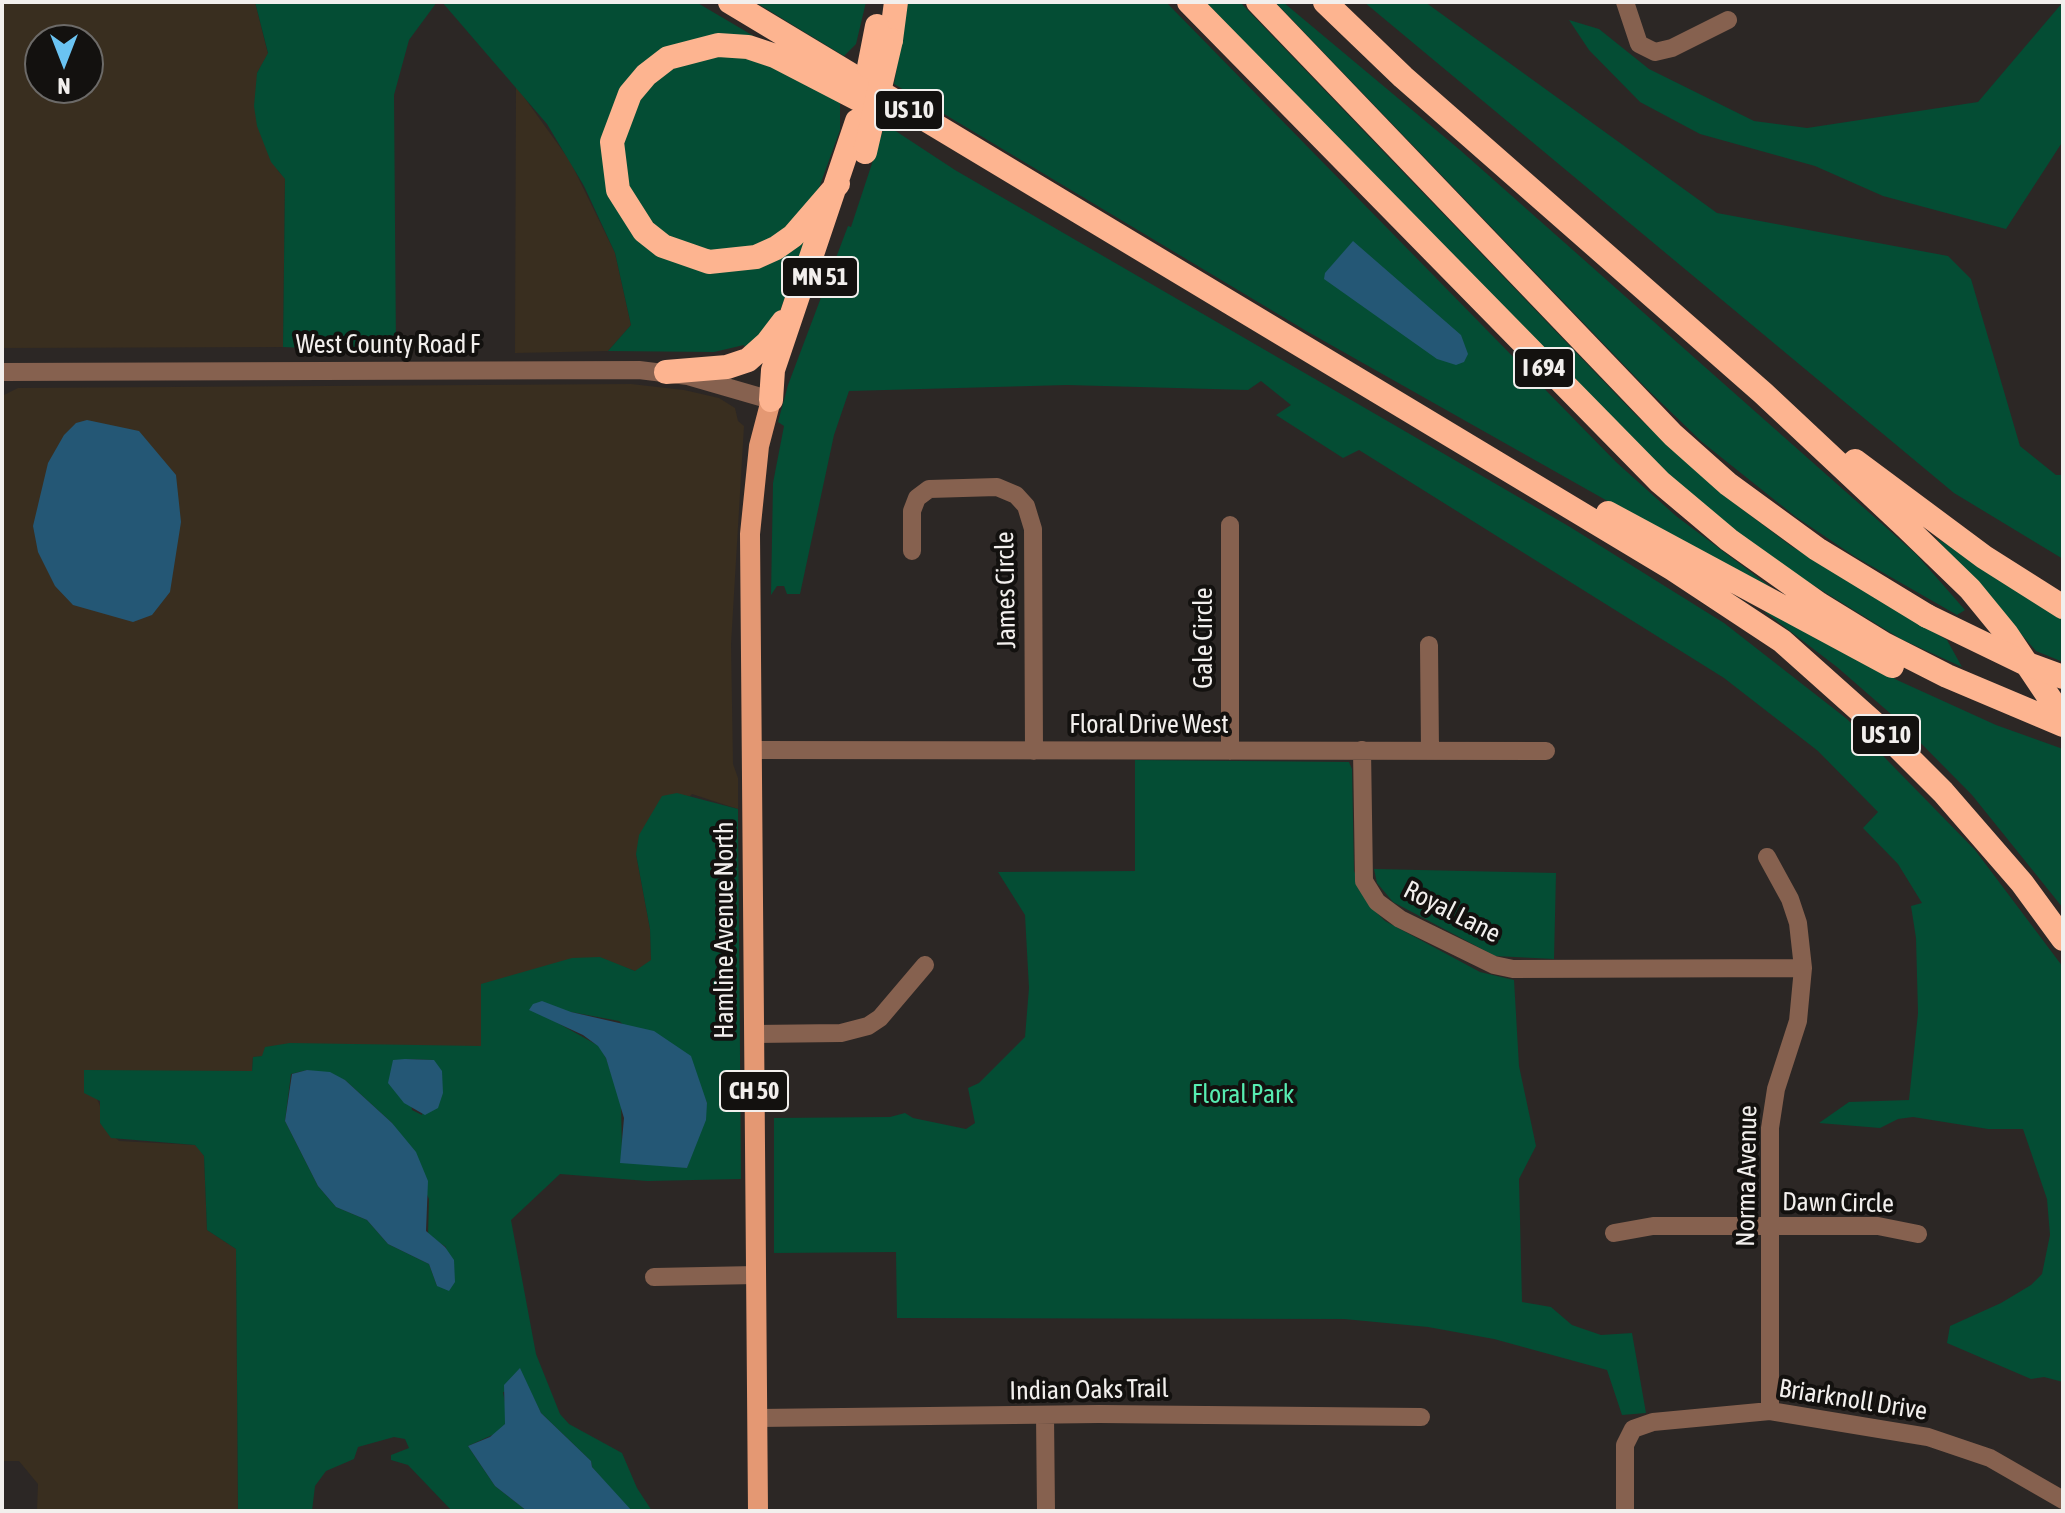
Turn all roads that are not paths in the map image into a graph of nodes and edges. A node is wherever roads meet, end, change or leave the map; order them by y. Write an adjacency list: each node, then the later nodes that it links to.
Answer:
1 (730, 2): 12 (highway, US 10)
2 (896, 2): 9 (highway, Hamline Avenue North / MN 51)
3 (1189, 2): 24 (highway, I 694)
4 (1258, 2): 23 (highway, I 694, bridge)
5 (1304, 2): 10 (highway)
6 (1325, 2): 10 (highway)
7 (1625, 2): 8 (street)
8 (1728, 20)
9 (882, 23): 11 (highway, Hamline Avenue North / MN 51, bridge); 18 (highway, Hamline Avenue North / MN 51, bridge)
10 (1403, 77): 17 (highway)
11 (838, 184): 12 (highway); 13 (highway, Hamline Avenue North / MN 51)
12 (1088, 218): 14 (highway, US 10)
13 (795, 307): 16 (highway); 18 (highway, Hamline Avenue North / MN 51)
14 (1336, 369): 24 (highway); 35 (highway, US 10)
15 (2, 372): 16 (street, West County Road F)
16 (666, 372): 18 (street, West County Road F)
17 (1763, 393): 21 (highway); 25 (highway)
18 (771, 400): 28 (main road, Hamline Avenue North / CH 50)
19 (1230, 525): 31 (street, Gale Circle)
20 (912, 551): 30 (street, James Circle)
21 (2063, 607)
22 (1429, 645): 32 (street)
23 (2063, 677)
24 (1944, 683): 26 (highway, I 694); 27 (highway)
25 (2063, 718)
26 (2063, 725)
27 (2063, 740)
28 (752, 750): 30 (street, Floral Drive West); 38 (main road, Hamline Avenue North / CH 50)
29 (1362, 750): 31 (street, Floral Drive West); 32 (street, Floral Drive West); 37 (street, Royal Lane)
30 (1034, 751): 31 (street, Floral Drive West)
31 (1230, 751)
32 (1430, 751): 33 (street, Floral Drive West)
33 (1546, 751)
34 (1767, 857): 37 (street, Norma Avenue)
35 (2063, 939)
36 (925, 965): 38 (street)
37 (1803, 968): 39 (street, Norma Avenue)
38 (754, 1034): 42 (main road, Hamline Avenue North / CH 50)
39 (1771, 1227): 40 (street, Dawn Circle); 41 (street, Dawn Circle); 44 (street, Norma Avenue)
40 (1614, 1233)
41 (1918, 1234)
42 (756, 1275): 43 (street); 47 (main road, Hamline Avenue North / CH 50)
43 (654, 1277)
44 (1770, 1411): 48 (street, Briarknoll Drive); 51 (street, Briarknoll Drive)
45 (1045, 1415): 46 (street, Indian Oaks Trail); 47 (street, Indian Oaks Trail); 50 (street)
46 (1421, 1417)
47 (758, 1418): 49 (main road, Hamline Avenue North / CH 50)
48 (2063, 1500)
49 (758, 1511)
50 (1046, 1511)
51 (1625, 1511)

